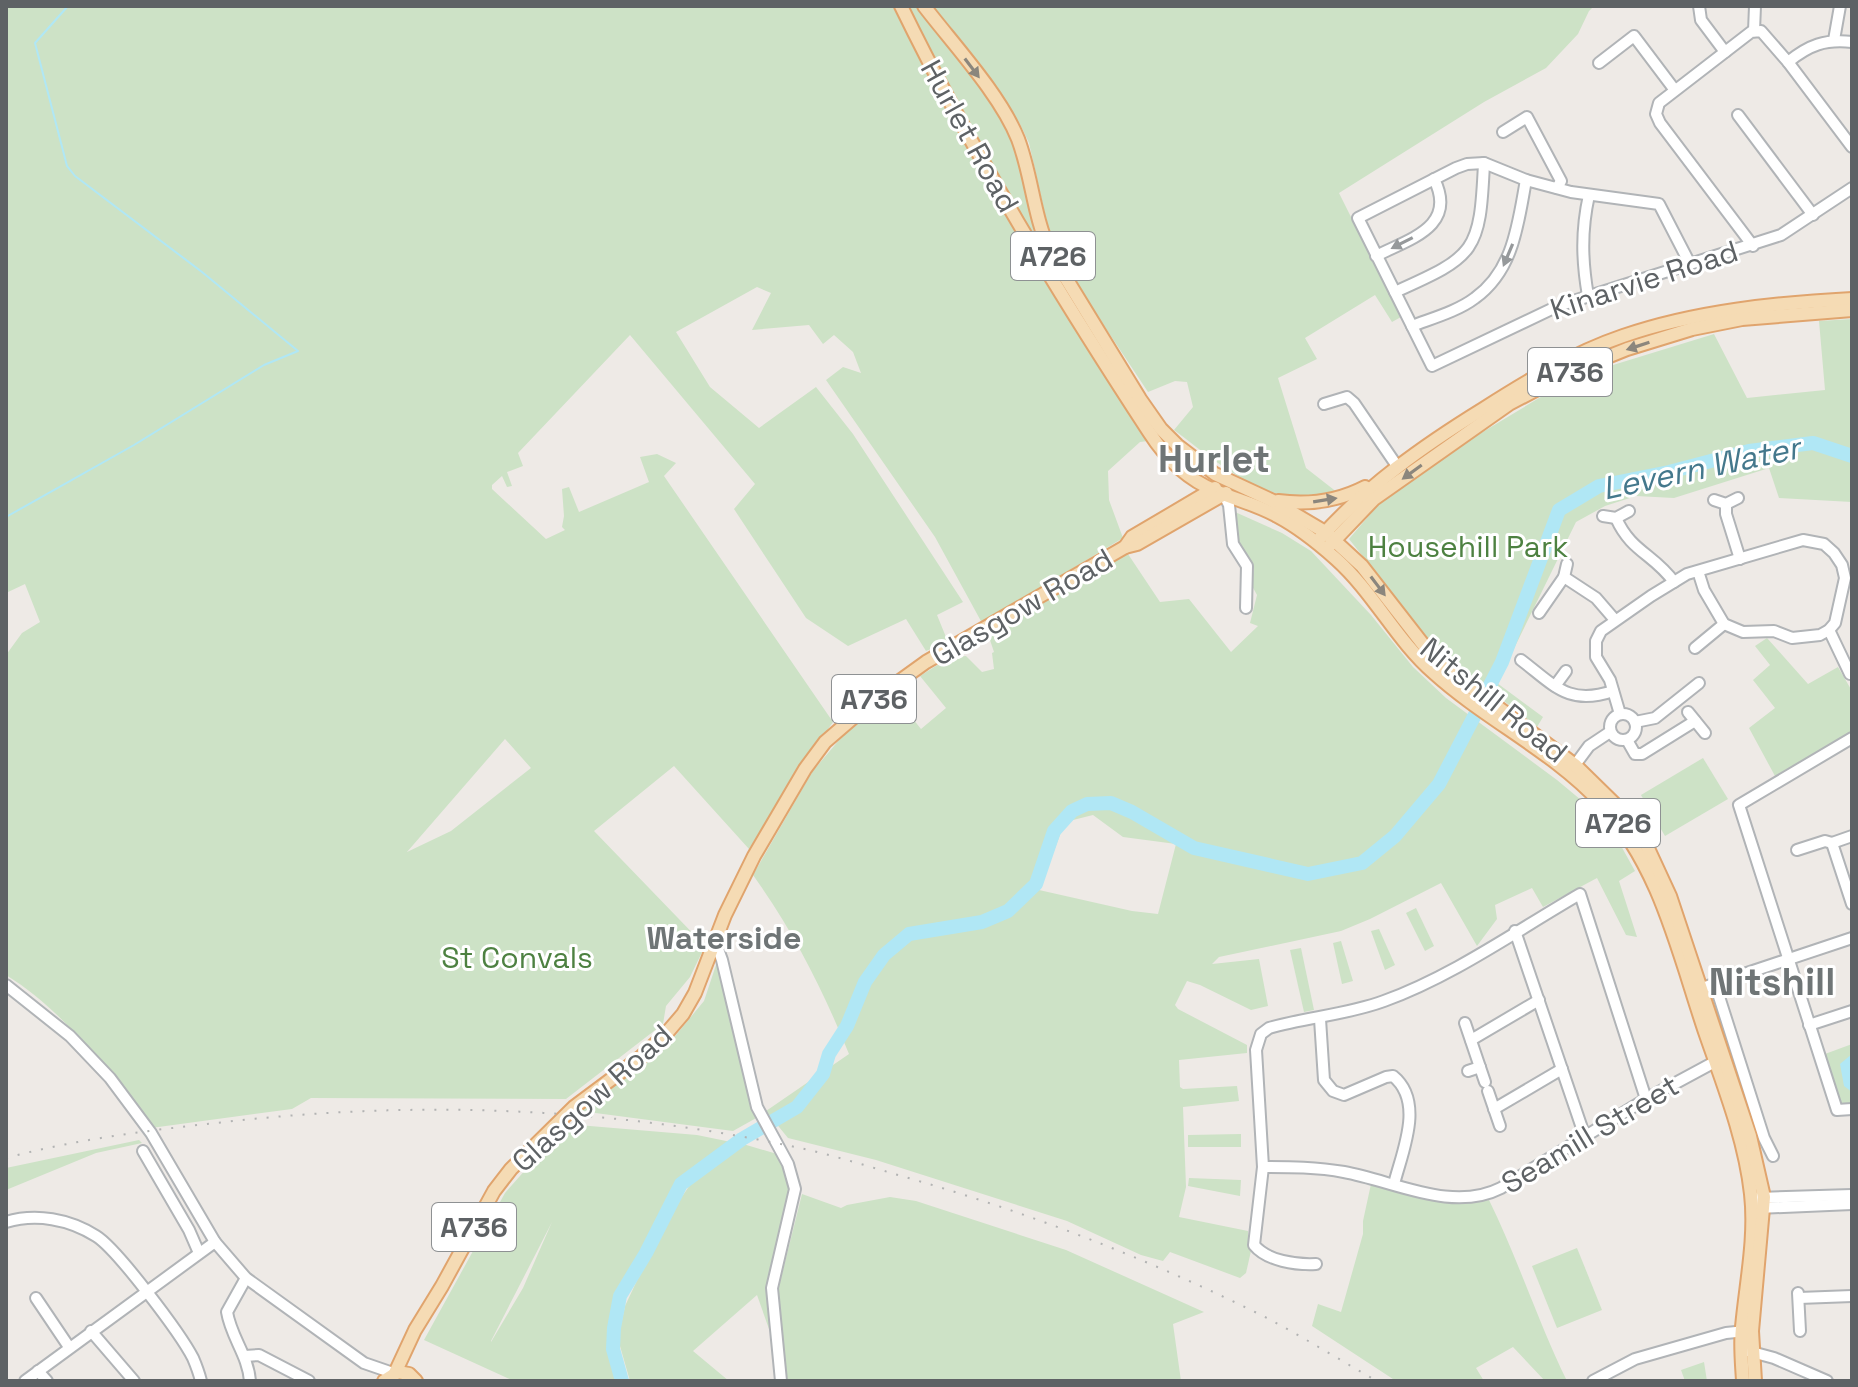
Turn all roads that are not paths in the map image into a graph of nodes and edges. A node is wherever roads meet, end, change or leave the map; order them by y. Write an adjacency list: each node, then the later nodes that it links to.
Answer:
1 (901, 6): 37 (main road, Hurlet Road / A726)
2 (924, 6): 35 (main road, Hurlet Road / A726, one-way to 35)
3 (1699, 6): 9 (street)
4 (1755, 6): 6 (street)
5 (1840, 6): 7 (street)
6 (1754, 31): 9 (street); 10 (street)
7 (1834, 40): 8 (street); 10 (street)
8 (1852, 42)
9 (1725, 52): 12 (street)
10 (1788, 62): 15 (street)
11 (1599, 63): 12 (street)
12 (1674, 89): 23 (street)
13 (1738, 115): 22 (street)
14 (1503, 132): 19 (street)
15 (1852, 147)
16 (1484, 163): 17 (street); 18 (street); 26 (street)
17 (1434, 179): 24 (street, one-way to 24); 24 (street)
18 (1526, 180): 19 (street); 31 (street, one-way to 31)
19 (1557, 188): 21 (street)
20 (1852, 188): 22 (street, Kinarvie Road)
21 (1589, 195): 25 (street); 27 (street)
22 (1813, 215): 23 (street, Kinarvie Road)
23 (1753, 246): 25 (street, Kinarvie Road)
24 (1376, 256): 26 (street)
25 (1690, 264): 27 (street, Kinarvie Road)
26 (1395, 292): 31 (street)
27 (1588, 296): 31 (street, Kinarvie Road)
28 (1852, 299): 29 (main road, A736)
29 (1789, 308): 30 (main road, A736); 33 (main road, A736)
30 (1852, 310)
31 (1412, 326)
32 (1324, 404): 34 (street)
33 (1432, 449): 34 (main road, A736); 38 (main road, A736, one-way to 38)
34 (1397, 466): 36 (main road, A736)
35 (1229, 482): 37 (main road); 40 (main road, Hurlet Road / A726)
36 (1376, 482): 38 (main road, A736); 40 (main road, A736, one-way to 36)
37 (1219, 493): 46 (main road, Hurlet Road / A726); 52 (street); 77 (main road, Glasgow Road / A736)
38 (1369, 496): 46 (main road, A736)
39 (1738, 498): 42 (street)
40 (1271, 500): 46 (main road, Hurlet Road / A726)
41 (1714, 500): 42 (street)
42 (1726, 504): 47 (street)
43 (1629, 511): 45 (street)
44 (1603, 516): 45 (street)
45 (1616, 518): 51 (street)
46 (1325, 541): 70 (main road, Nitshill Road / A726)
47 (1740, 559): 49 (street); 56 (street)
48 (1567, 564): 50 (street)
49 (1698, 571): 51 (street); 55 (street)
50 (1564, 577): 53 (street); 54 (street)
51 (1674, 582): 54 (street)
52 (1246, 608)
53 (1539, 613)
54 (1615, 620): 63 (street)
55 (1724, 624): 56 (street); 57 (street)
56 (1829, 630): 60 (street)
57 (1695, 648)
58 (1521, 660): 62 (street)
59 (1566, 671): 62 (street)
60 (1850, 674)
61 (1699, 683): 65 (street)
62 (1555, 686): 63 (street)
63 (1613, 691): 64 (street)
64 (1620, 714): 65 (street); 66 (street)
65 (1635, 722): 69 (street)
66 (1610, 732): 69 (street); 70 (street)
67 (1705, 733): 69 (street)
68 (1852, 738): 78 (street)
69 (1627, 740)
70 (1572, 770): 81 (main road, Nitshill Road / A726)
71 (1852, 836): 72 (street)
72 (1832, 843): 73 (street); 74 (street)
73 (1797, 850)
74 (1852, 904)
75 (1515, 931): 82 (street); 84 (street); 92 (street)
76 (1852, 938): 78 (street)
77 (715, 941): 115 (main road, Glasgow Road / A736); 128 (street)
78 (1788, 960): 79 (street); 86 (street)
79 (1715, 984): 81 (street); 97 (street)
80 (6, 985): 105 (street)
81 (1696, 990): 88 (main road, Nitshill Road / A726)
82 (1539, 1000): 87 (street); 90 (street)
83 (1852, 1011): 86 (street)
84 (1320, 1019): 99 (street); 100 (street)
85 (1465, 1023): 87 (street)
86 (1809, 1025): 94 (street)
87 (1471, 1040): 89 (street)
88 (1719, 1059): 92 (street, Seamill Street); 102 (main road, Nitshill Road / A726)
89 (1480, 1067): 91 (street); 93 (street)
90 (1562, 1069): 93 (street); 96 (street)
91 (1468, 1071)
92 (1646, 1099): 96 (street, Seamill Street)
93 (1494, 1109): 95 (street)
94 (1852, 1109)
95 (1500, 1126)
96 (1585, 1137): 100 (street, Seamill Street)
97 (1773, 1156)
98 (144, 1160): 106 (street)
99 (1263, 1167): 100 (street, Seamill Street); 107 (street)
100 (1394, 1184)
101 (1852, 1195): 102 (street)
102 (1758, 1203): 103 (street); 113 (main road, Nitshill Road / A726)
103 (1852, 1204)
104 (6, 1222): 109 (street)
105 (215, 1242): 106 (street); 108 (street)
106 (199, 1253): 109 (street)
107 (1316, 1264)
108 (246, 1278): 118 (street); 120 (street)
109 (146, 1293): 112 (street); 125 (street)
110 (1852, 1296): 114 (street)
111 (36, 1298): 116 (street)
112 (91, 1331): 116 (street); 124 (street)
113 (1747, 1331): 117 (main road, Nitshill Road / A726); 129 (street)
114 (1800, 1331)
115 (409, 1343): 120 (main road, Glasgow Road / A736); 121 (main road)
116 (69, 1347): 119 (street)
117 (1748, 1351): 130 (main road, Nitshill Road / A726); 131 (main road, Nitshill Road / A726); 132 (street)
118 (245, 1356): 126 (street); 127 (street)
119 (38, 1371): 122 (street); 123 (street)
120 (388, 1377): 121 (main road)
121 (414, 1379)
122 (25, 1381)
123 (47, 1381)
124 (134, 1381)
125 (201, 1381)
126 (250, 1381)
127 (309, 1381)
128 (781, 1381)
129 (1593, 1381)
130 (1743, 1381)
131 (1755, 1381)
132 (1827, 1381)

